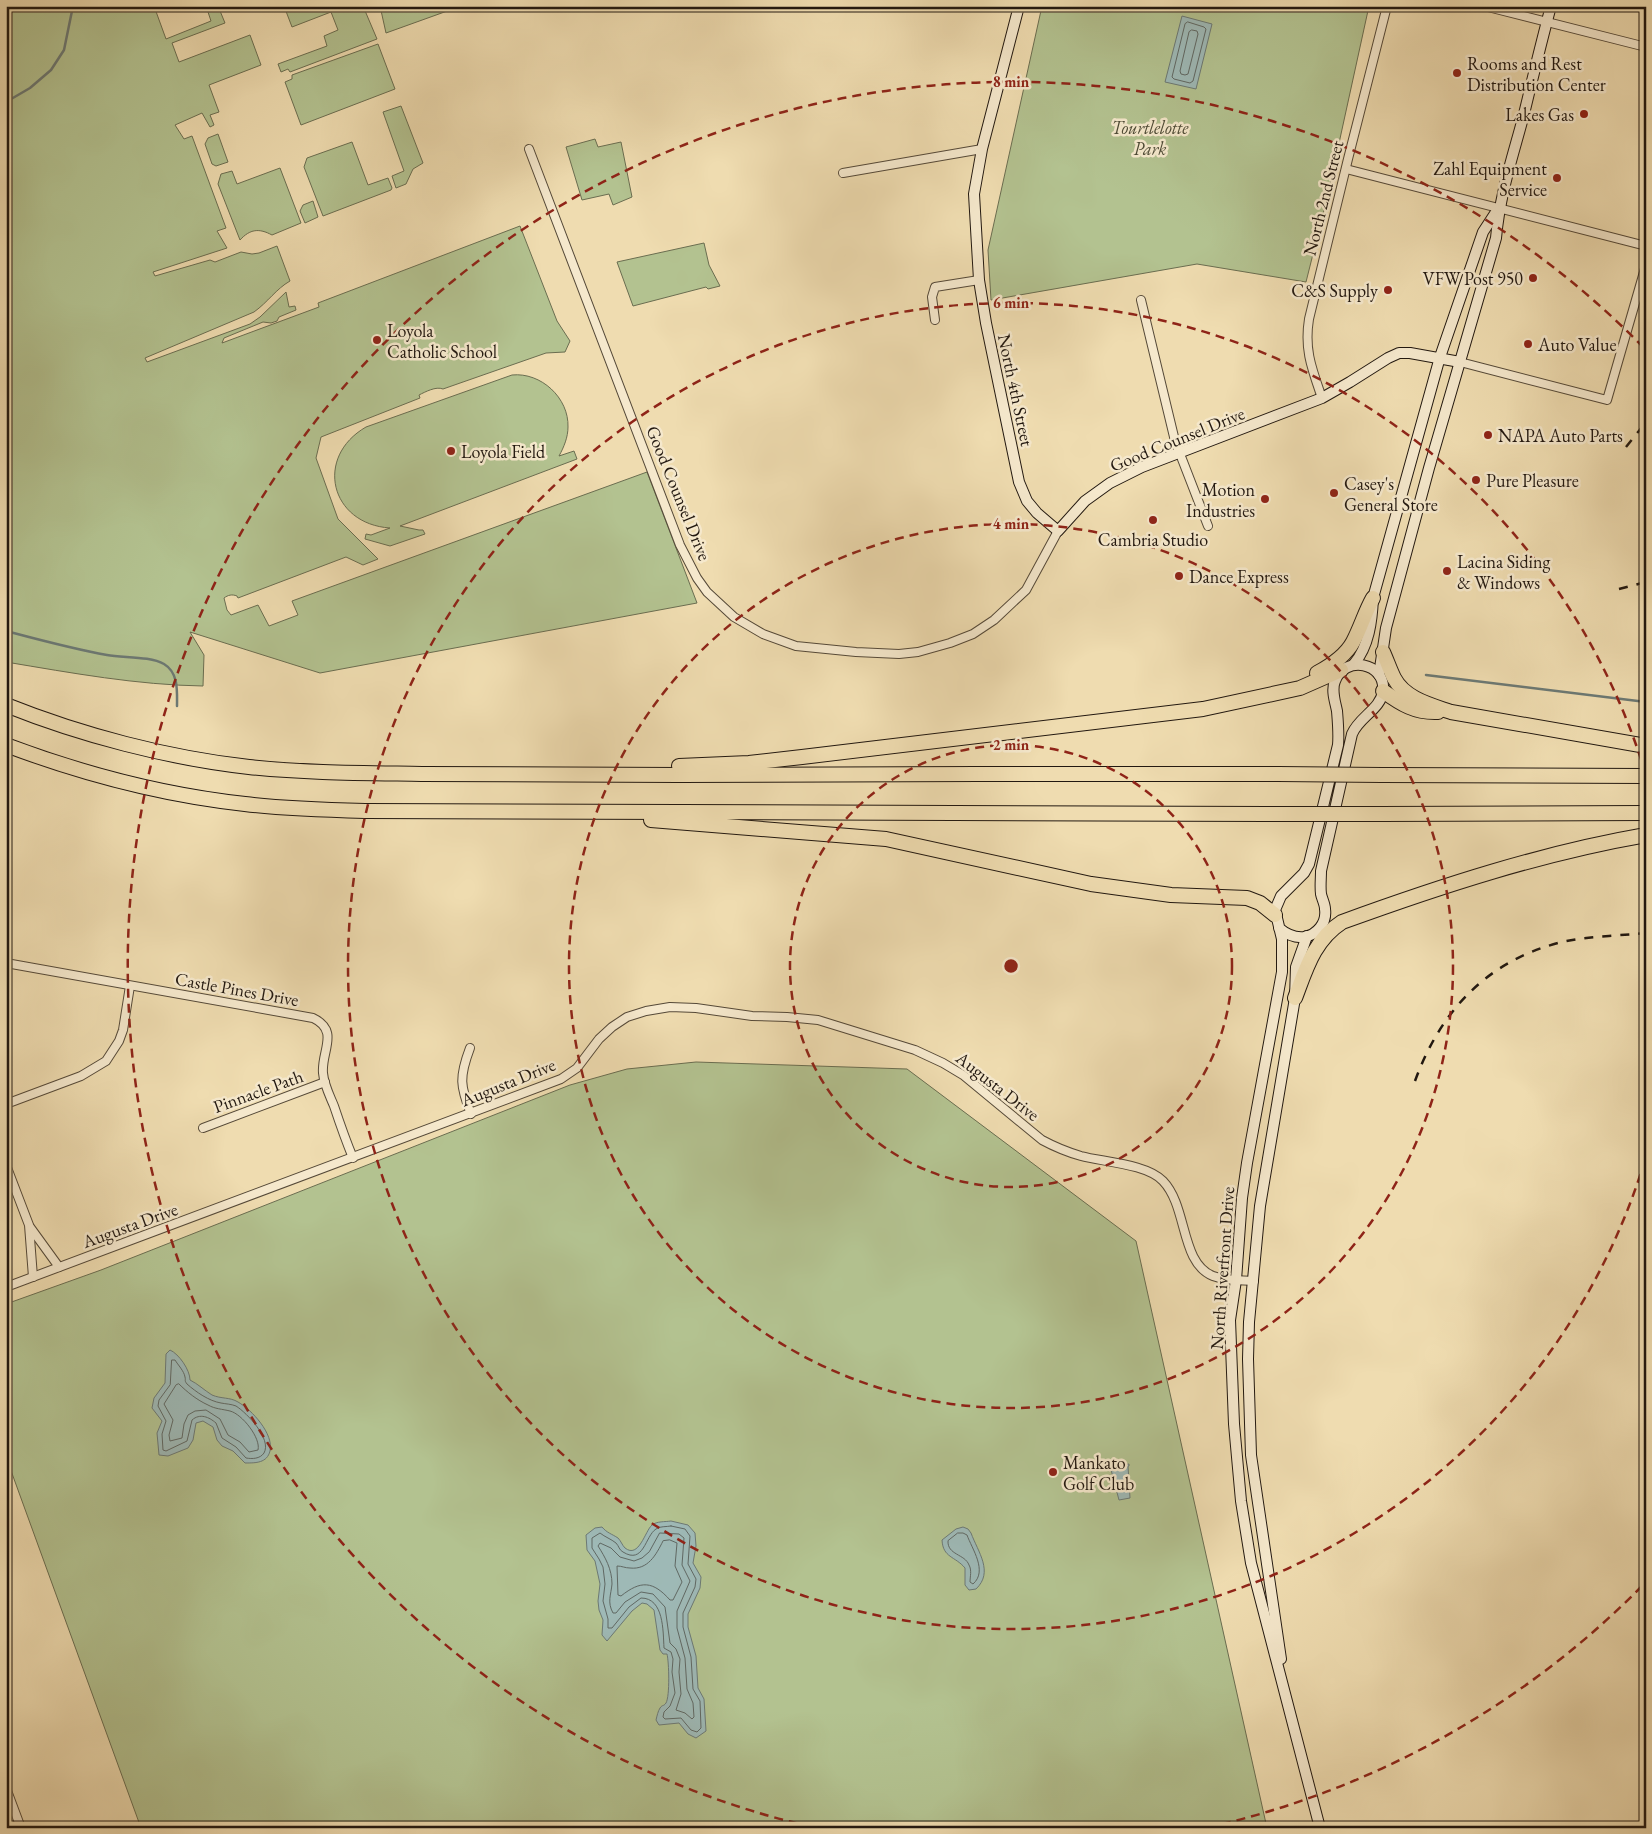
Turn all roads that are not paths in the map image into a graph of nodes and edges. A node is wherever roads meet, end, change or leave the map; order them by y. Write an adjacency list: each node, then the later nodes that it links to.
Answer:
1 (1019, 6): 7 (main road, North 4th Street)
2 (1387, 6): 9 (street, North 2nd Street)
3 (1484, 6): 5 (street)
4 (1551, 6): 5 (main road)
5 (1546, 22): 6 (street); 11 (main road)
6 (1646, 47)
7 (982, 148): 10 (street); 14 (main road, North 4th Street)
8 (529, 149): 22 (street, Good Counsel Drive)
9 (1346, 169): 11 (street); 19 (street, North 2nd Street)
10 (843, 174)
11 (1499, 208): 12 (street); 17 (main road); 18 (main road)
12 (1646, 246)
13 (1646, 265): 18 (street)
14 (979, 280): 16 (street); 22 (main road, North 4th Street)
15 (1141, 300): 20 (street)
16 (935, 320)
17 (1440, 358): 18 (main road, Good Counsel Drive); 19 (main road, Good Counsel Drive); 23 (main road)
18 (1460, 362): 24 (main road)
19 (1322, 398): 20 (main road, Good Counsel Drive)
20 (1180, 453): 21 (street); 22 (main road, Good Counsel Drive)
21 (1208, 526)
22 (1058, 531)
23 (1373, 598): 25 (main road); 28 (highway)
24 (1383, 652): 26 (main road); 30 (highway)
25 (1347, 667): 26 (main road); 28 (highway); 38 (main road)
26 (1379, 675): 27 (main road)
27 (1383, 690): 30 (highway); 39 (main road, North Riverfront Drive)
28 (1265, 696): 33 (highway)
29 (6, 704): 33 (highway)
30 (1451, 712): 32 (highway)
31 (6, 745): 35 (highway)
32 (1646, 746)
33 (524, 775): 34 (highway, bridge)
34 (1646, 776)
35 (570, 812): 36 (highway, bridge); 38 (highway)
36 (1646, 813)
37 (1646, 835): 39 (highway)
38 (1277, 922): 39 (main road); 53 (main road, North Riverfront Drive)
39 (1318, 933): 42 (highway); 42 (main road, North Riverfront Drive)
40 (6, 963): 41 (street, Castle Pines Drive)
41 (130, 986): 44 (street, Castle Pines Drive); 45 (street)
42 (1295, 998): 54 (main road, North Riverfront Drive)
43 (470, 1048): 46 (street)
44 (324, 1082): 47 (street, Pinnacle Path); 48 (street, Castle Pines Drive)
45 (6, 1104)
46 (471, 1114): 48 (street, Augusta Drive); 53 (street, Augusta Drive)
47 (202, 1128)
48 (353, 1158): 51 (street, Augusta Drive)
49 (6, 1165): 50 (street)
50 (29, 1225): 51 (street); 52 (street)
51 (59, 1267): 52 (street, Augusta Drive)
52 (33, 1277): 55 (street, Augusta Drive)
53 (1236, 1280): 54 (street); 56 (main road, North Riverfront Drive)
54 (1254, 1281): 56 (main road, North Riverfront Drive)
55 (6, 1287)
56 (1288, 1699): 59 (main road, North Riverfront Drive)
57 (6, 1788): 58 (street)
58 (21, 1828)
59 (1320, 1828)

